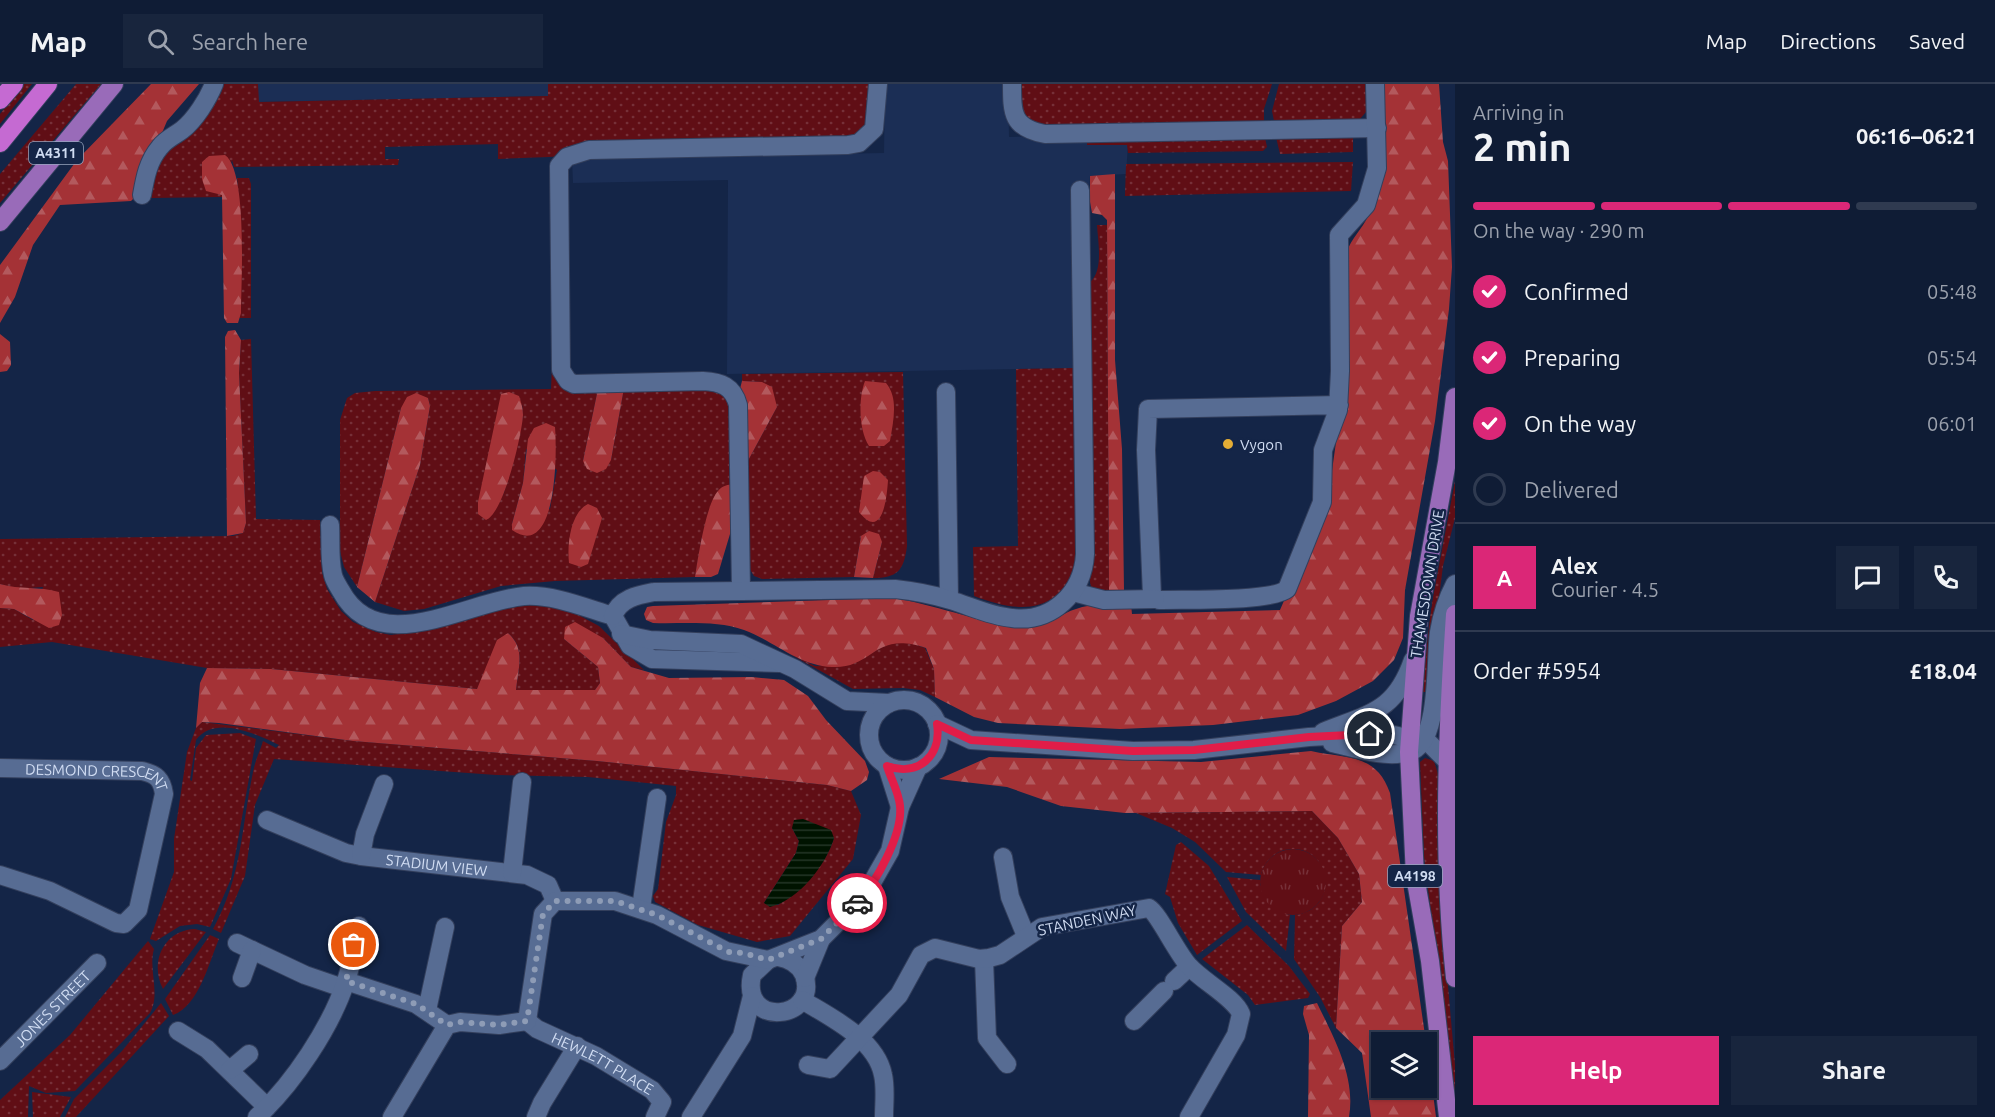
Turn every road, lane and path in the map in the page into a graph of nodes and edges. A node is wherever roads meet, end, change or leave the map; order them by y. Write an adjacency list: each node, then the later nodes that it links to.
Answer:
1 (14, 84): 9 (highway)
2 (48, 84): 12 (highway)
3 (114, 84): 15 (main road, A4311)
4 (208, 84): 11 (street)
5 (214, 84): 11 (street)
6 (878, 84): 21 (street)
7 (1011, 84): 10 (street)
8 (1375, 84): 10 (street)
9 (0, 100)
10 (1377, 128): 18 (street)
11 (169, 137): 14 (street)
12 (0, 143)
13 (1080, 190): 22 (street)
14 (142, 195)
15 (0, 222)
16 (946, 392): 23 (street)
17 (1455, 397): 27 (main road, THAMESDOWN DRIVE / A4198)
18 (1339, 405): 24 (street); 24 (street)
19 (330, 525): 26 (street)
20 (1455, 584): 34 (street)
21 (741, 590): 23 (street); 26 (street)
22 (1073, 592): 23 (street); 24 (street)
23 (949, 599)
24 (1155, 599)
25 (1455, 614): 36 (main road, A4198)
26 (613, 616): 28 (street)
27 (1414, 655): 31 (street); 34 (main road, THAMESDOWN DRIVE / A4198)
28 (847, 701): 29 (street); 33 (street)
29 (889, 703): 30 (street); 33 (street)
30 (937, 724): 32 (street); 35 (street)
31 (1309, 737): 32 (street); 34 (street)
32 (971, 740): 35 (street)
33 (869, 741): 37 (street)
34 (1414, 743): 36 (street); 86 (main road, THAMESDOWN DRIVE / A4198)
35 (925, 762): 37 (street); 42 (street)
36 (1449, 763): 61 (main road, A4198)
37 (887, 766): 42 (street)
38 (0, 768): 47 (street, DESMOND CRESCENT)
39 (522, 782): 46 (street)
40 (384, 784): 44 (street)
41 (657, 798): 49 (street)
42 (900, 807): 53 (street)
43 (267, 820): 44 (street, STADIUM VIEW)
44 (361, 856): 46 (street, STADIUM VIEW)
45 (1003, 857): 52 (street, STANDEN WAY)
46 (512, 873): 48 (street, STADIUM VIEW)
47 (0, 875)
48 (555, 901): 49 (street); 67 (street)
49 (641, 908): 54 (street)
50 (359, 926): 62 (street)
51 (445, 927): 65 (street)
52 (1026, 936): 56 (street, STANDEN WAY); 58 (street, STANDEN WAY)
53 (821, 939): 55 (street); 60 (street)
54 (729, 952): 55 (street); 63 (street)
55 (773, 958): 60 (street); 63 (street)
56 (984, 959): 72 (street); 76 (street)
57 (97, 963): 74 (street, JONES STREET)
58 (1189, 967): 68 (street); 85 (street, STANDEN WAY)
59 (242, 978): 62 (street)
60 (805, 978): 64 (street)
61 (1455, 978)
62 (345, 985): 65 (street); 79 (street)
63 (752, 989): 66 (street); 71 (street)
64 (802, 1000): 66 (street); 72 (street)
65 (427, 1010): 69 (street)
66 (775, 1013): 71 (street)
67 (527, 1021): 69 (street); 73 (street, HEWLETT PLACE)
68 (1134, 1021)
69 (447, 1025): 80 (street)
70 (178, 1031): 78 (street)
71 (742, 1036): 83 (street)
72 (858, 1038): 77 (street); 84 (street)
73 (578, 1046): 81 (street); 82 (street, HEWLETT PLACE)
74 (2, 1054)
75 (249, 1054): 78 (street)
76 (1007, 1064)
77 (808, 1065)
78 (230, 1070): 79 (street)
79 (264, 1113)
80 (392, 1117)
81 (536, 1117)
82 (655, 1117)
83 (691, 1117)
84 (884, 1117)
85 (1189, 1117)
86 (1448, 1117)

